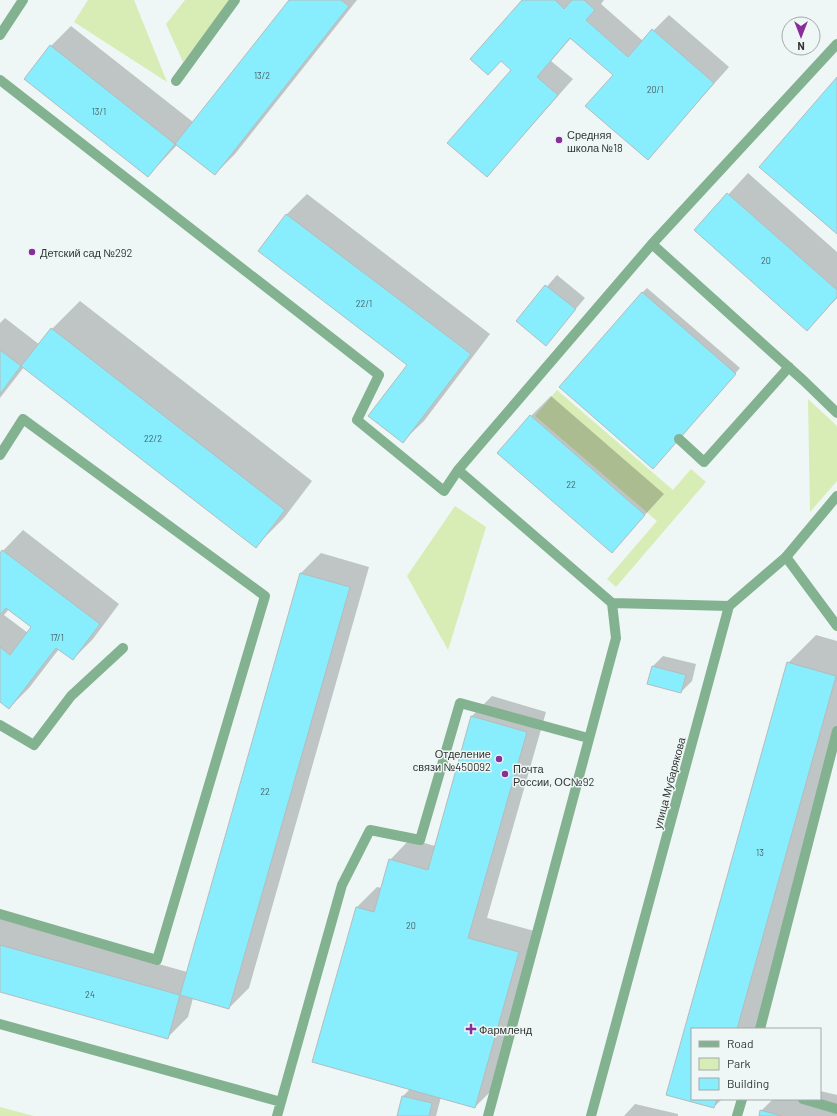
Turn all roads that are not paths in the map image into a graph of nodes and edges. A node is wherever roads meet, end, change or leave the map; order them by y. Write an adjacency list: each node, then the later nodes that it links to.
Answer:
1 (23, 0): 3 (street)
2 (235, 0): 6 (street)
3 (0, 35)
4 (837, 44): 7 (street)
5 (0, 80): 12 (street)
6 (176, 81)
7 (652, 244): 8 (street); 12 (street)
8 (790, 368): 9 (street); 10 (street)
9 (837, 413)
10 (679, 439)
11 (0, 455): 22 (street)
12 (458, 470): 15 (street)
13 (837, 496): 14 (street)
14 (786, 557): 16 (street); 17 (street)
15 (612, 603): 16 (street); 21 (street)
16 (729, 606): 31 (street, улица Мубарякова)
17 (837, 626)
18 (123, 648): 19 (street)
19 (0, 725)
20 (837, 731): 24 (street)
21 (588, 738): 27 (street); 30 (street)
22 (0, 914)
23 (0, 1024): 27 (street)
24 (760, 1028)
25 (742, 1100): 32 (street)
26 (806, 1100): 28 (street)
27 (281, 1102): 29 (street)
28 (837, 1109)
29 (277, 1116)
30 (488, 1116)
31 (591, 1116)
32 (737, 1116)

